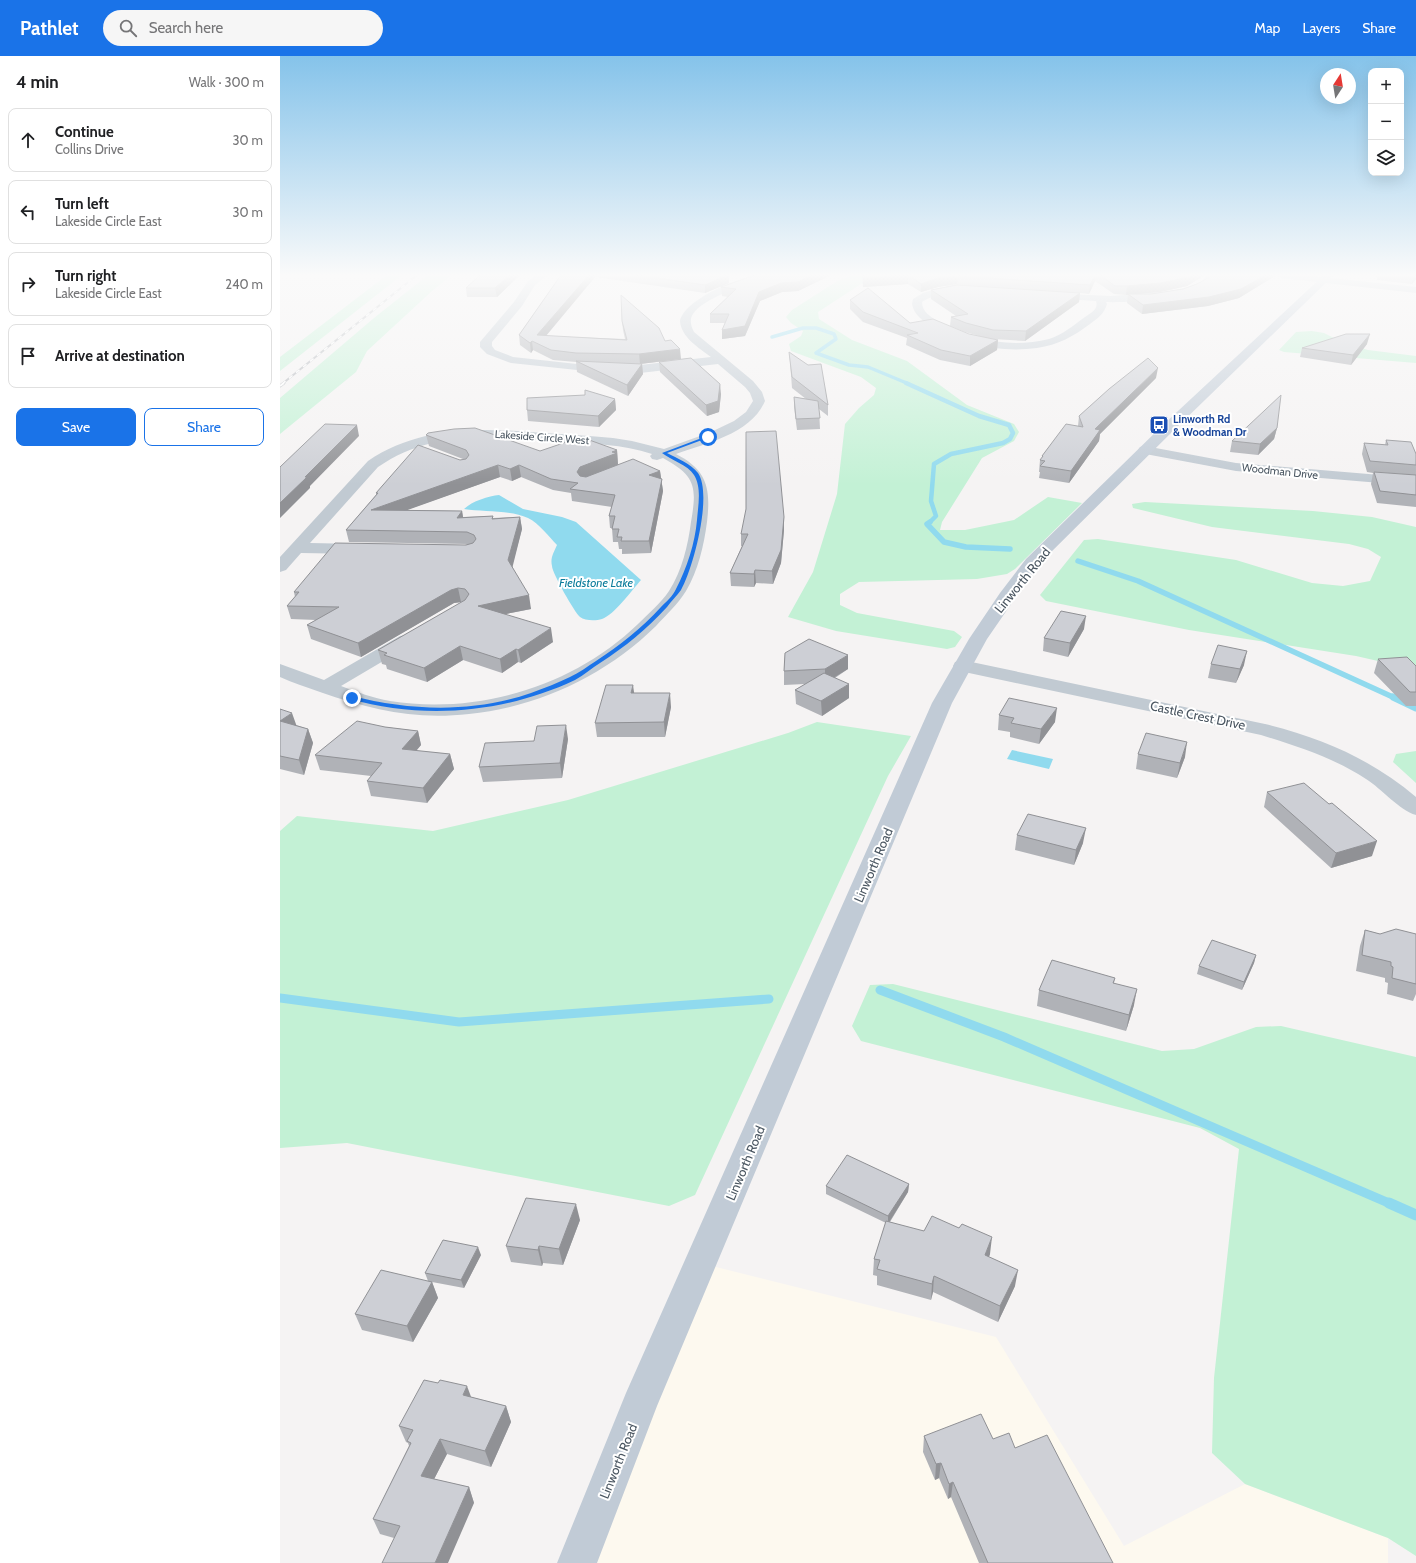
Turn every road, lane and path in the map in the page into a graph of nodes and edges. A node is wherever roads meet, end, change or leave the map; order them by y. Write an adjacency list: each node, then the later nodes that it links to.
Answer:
1 (486, 345): 4 (street)
2 (703, 345): 4 (street)
3 (1255, 345): 6 (main road, Linworth Road)
4 (719, 360): 8 (street)
5 (408, 445): 7 (street); 8 (street, Lakeside Circle West); 11 (street, Lakeside Circle West)
6 (1145, 450): 10 (street, Woodman Drive); 15 (main road, Linworth Road)
7 (429, 453)
8 (664, 453): 9 (street); 17 (street, Lakeside Circle West)
9 (643, 461)
10 (1416, 482)
11 (298, 548): 12 (street); 13 (street, Lakeside Circle West)
12 (376, 549)
13 (280, 567)
14 (421, 632): 17 (street)
15 (962, 666): 18 (street, Castle Crest Drive); 19 (main road, Linworth Road)
16 (280, 670): 17 (street)
17 (326, 687)
18 (1416, 808)
19 (577, 1563)

